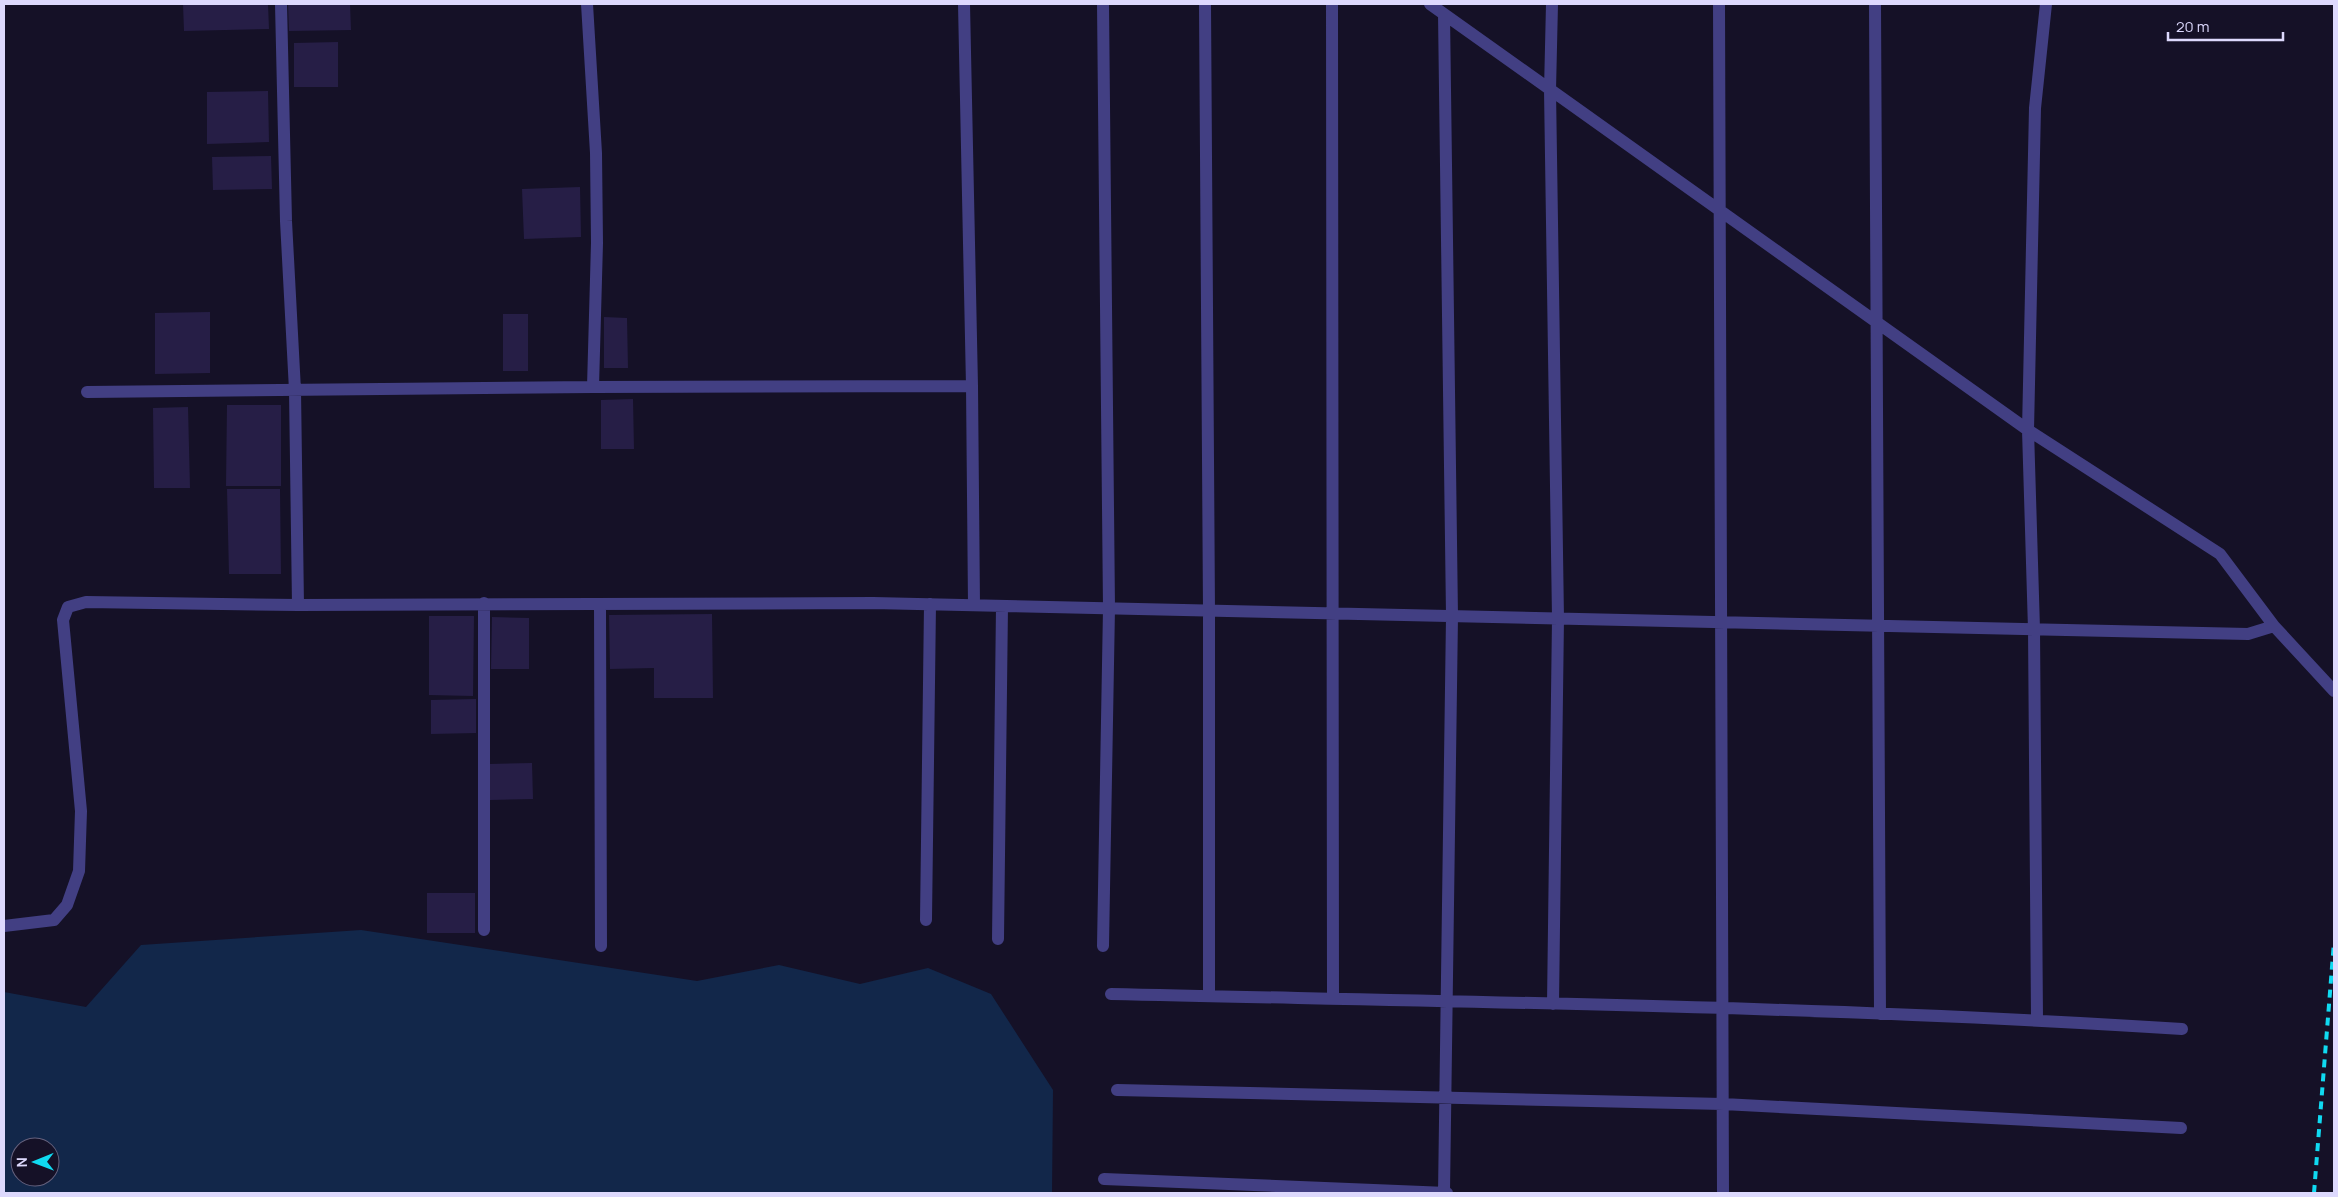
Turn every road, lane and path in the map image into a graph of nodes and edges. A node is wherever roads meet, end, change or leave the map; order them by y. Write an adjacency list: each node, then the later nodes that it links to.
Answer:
1 (281, 4): 18 (street)
2 (587, 4): 17 (street)
3 (964, 4): 16 (street)
4 (1103, 4): 27 (street)
5 (1206, 4): 28 (street)
6 (1332, 4): 29 (street)
7 (1430, 4): 12 (street)
8 (1552, 4): 13 (street)
9 (1719, 4): 14 (street)
10 (1875, 4): 15 (street)
11 (2046, 4): 20 (street)
12 (1444, 14): 13 (street); 30 (street)
13 (1550, 90): 14 (street); 31 (street)
14 (1718, 209): 15 (street); 32 (street)
15 (1878, 323): 20 (street); 33 (street)
16 (972, 386): 17 (street); 25 (street)
17 (593, 387): 18 (street)
18 (294, 390): 19 (street); 23 (street)
19 (87, 392)
20 (2028, 430): 34 (street); 35 (street)
21 (484, 603): 23 (street); 24 (street); 39 (street)
22 (930, 604): 24 (street); 25 (street); 37 (street)
23 (298, 605): 38 (street)
24 (600, 605): 41 (street)
25 (974, 605): 26 (street)
26 (1002, 606): 27 (street); 40 (street)
27 (1109, 608): 28 (street); 42 (street)
28 (1210, 611): 29 (street); 44 (street)
29 (1332, 613): 30 (street); 45 (street)
30 (1452, 616): 31 (street); 46 (street)
31 (1558, 618): 32 (street); 47 (street)
32 (1721, 622): 33 (street); 48 (street)
33 (1879, 626): 35 (street); 49 (street)
34 (2274, 626): 35 (street); 36 (street)
35 (2034, 629): 50 (street)
36 (2334, 691)
37 (926, 920)
38 (4, 926)
39 (484, 930)
40 (998, 939)
41 (600, 946)
42 (1103, 946)
43 (1111, 994): 44 (street)
44 (1209, 996): 45 (street)
45 (1333, 998): 46 (street)
46 (1447, 1000): 47 (street); 53 (street)
47 (1553, 1004): 48 (street)
48 (1722, 1009): 49 (street); 54 (street)
49 (1880, 1014): 50 (street)
50 (2037, 1019): 51 (street)
51 (2182, 1029)
52 (1117, 1090): 53 (street)
53 (1446, 1098): 54 (street); 57 (street)
54 (1723, 1104): 55 (street); 58 (street)
55 (2181, 1128)
56 (1104, 1180): 57 (street)
57 (1445, 1193)
58 (1723, 1193)

